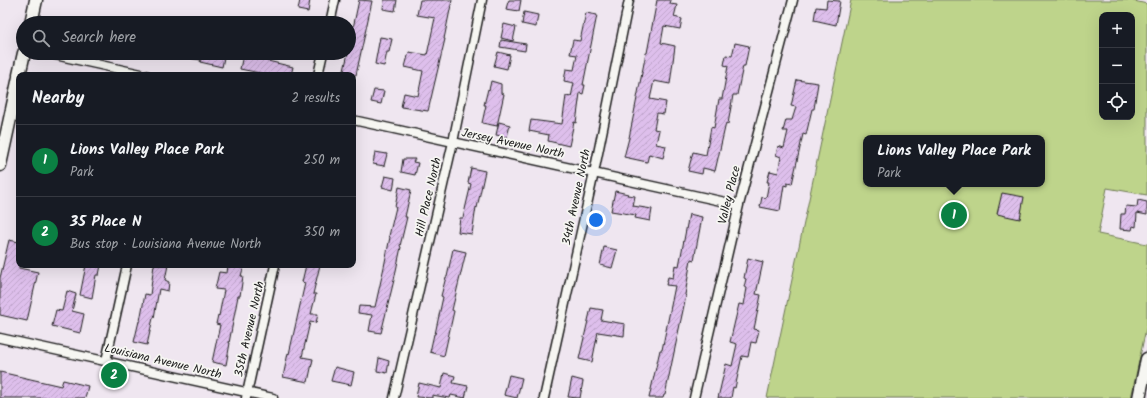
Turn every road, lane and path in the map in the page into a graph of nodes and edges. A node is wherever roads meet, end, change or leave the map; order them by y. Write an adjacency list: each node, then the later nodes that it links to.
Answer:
1 (36, 0): 6 (street)
2 (335, 0): 7 (street)
3 (482, 0): 16 (street, Hill Place North)
4 (629, 0): 18 (street, 34th Avenue North)
5 (793, 0): 19 (street, Valley Place)
6 (33, 16)
7 (332, 16)
8 (22, 60): 11 (street)
9 (78, 60): 12 (street)
10 (321, 60): 13 (street)
11 (20, 72)
12 (132, 72)
13 (319, 72)
14 (16, 90): 17 (street)
15 (356, 121): 16 (street, Jersey Avenue North)
16 (453, 142): 18 (street, Jersey Avenue North); 27 (street, Hill Place North)
17 (0, 165)
18 (594, 173): 19 (street, Jersey Avenue North); 28 (street, 34th Avenue North)
19 (738, 205): 29 (street, Valley Place)
20 (127, 268): 24 (street)
21 (275, 268): 25 (street, 35th Avenue North)
22 (0, 338): 24 (street, Louisiana Avenue North)
23 (1147, 359): 30 (street)
24 (106, 361): 25 (street, Louisiana Avenue North)
25 (246, 395): 26 (street, Louisiana Avenue North)
26 (273, 398)
27 (394, 398)
28 (544, 398)
29 (694, 398)
30 (1139, 398)

